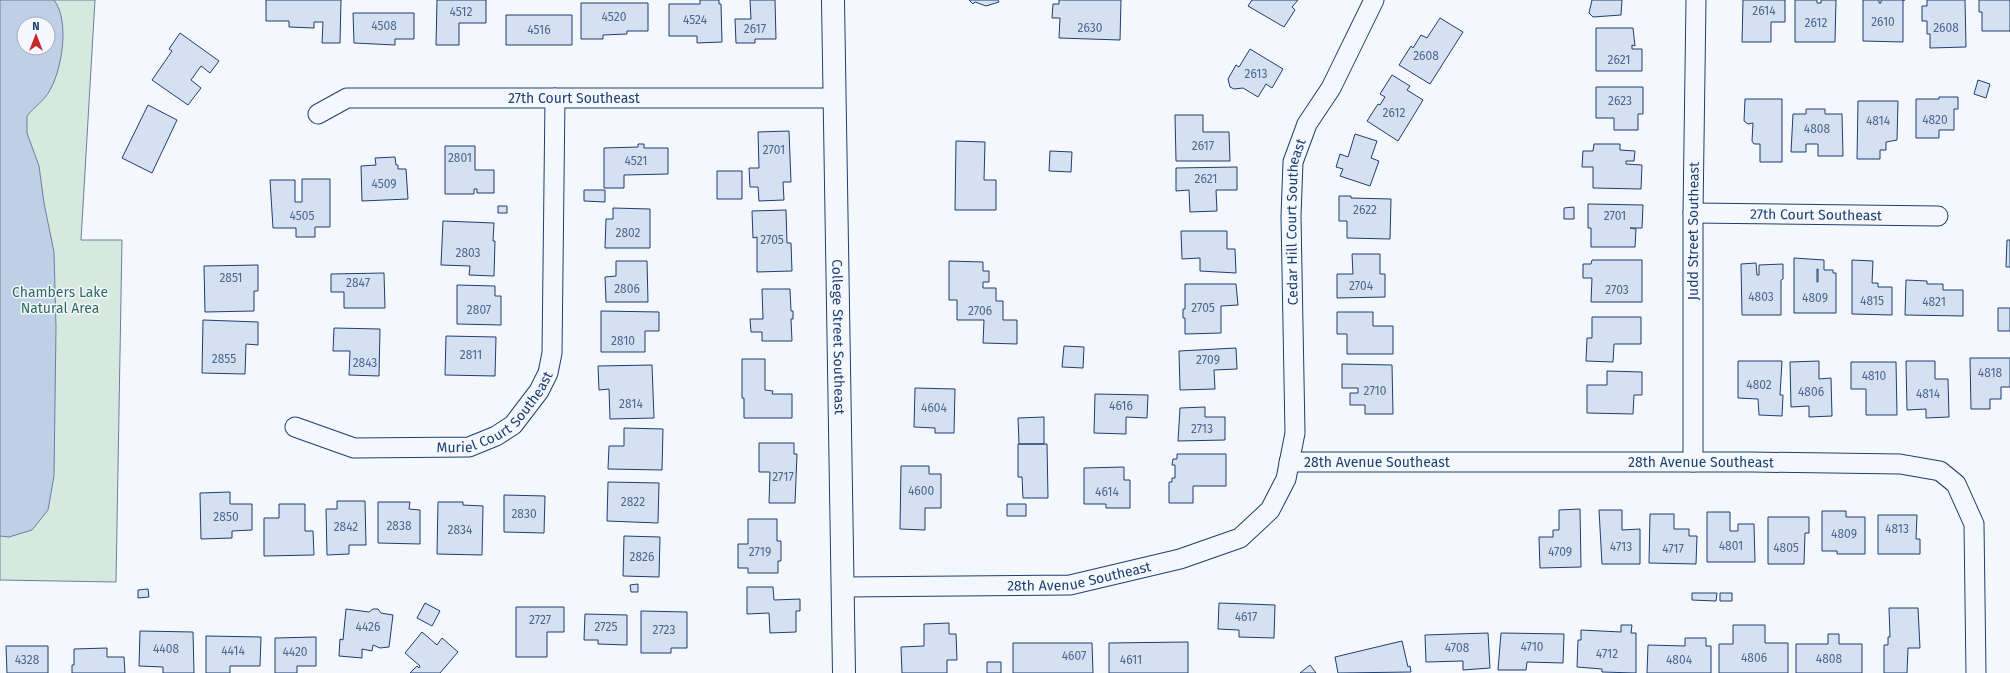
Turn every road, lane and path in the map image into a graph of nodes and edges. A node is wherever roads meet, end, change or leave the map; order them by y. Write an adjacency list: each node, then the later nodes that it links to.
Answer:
1 (833, 0): 5 (main road, College Street Southeast)
2 (1374, 0): 10 (street, Cedar Hill Court Southeast)
3 (1696, 0): 7 (street, Judd Street Southeast)
4 (554, 98): 5 (street, 27th Court Southeast); 6 (street, 27th Court Southeast); 9 (street, Muriel Court Southeast)
5 (834, 98): 12 (main road, College Street Southeast)
6 (318, 114)
7 (1693, 213): 8 (street, 27th Court Southeast); 11 (street, Judd Street Southeast)
8 (1938, 216)
9 (294, 428)
10 (1289, 462): 11 (street, 28th Avenue Southeast); 12 (street, 28th Avenue Southeast)
11 (1693, 462): 14 (street, 28th Avenue Southeast)
12 (844, 587): 13 (main road, College Street Southeast)
13 (844, 673)
14 (1976, 673)

